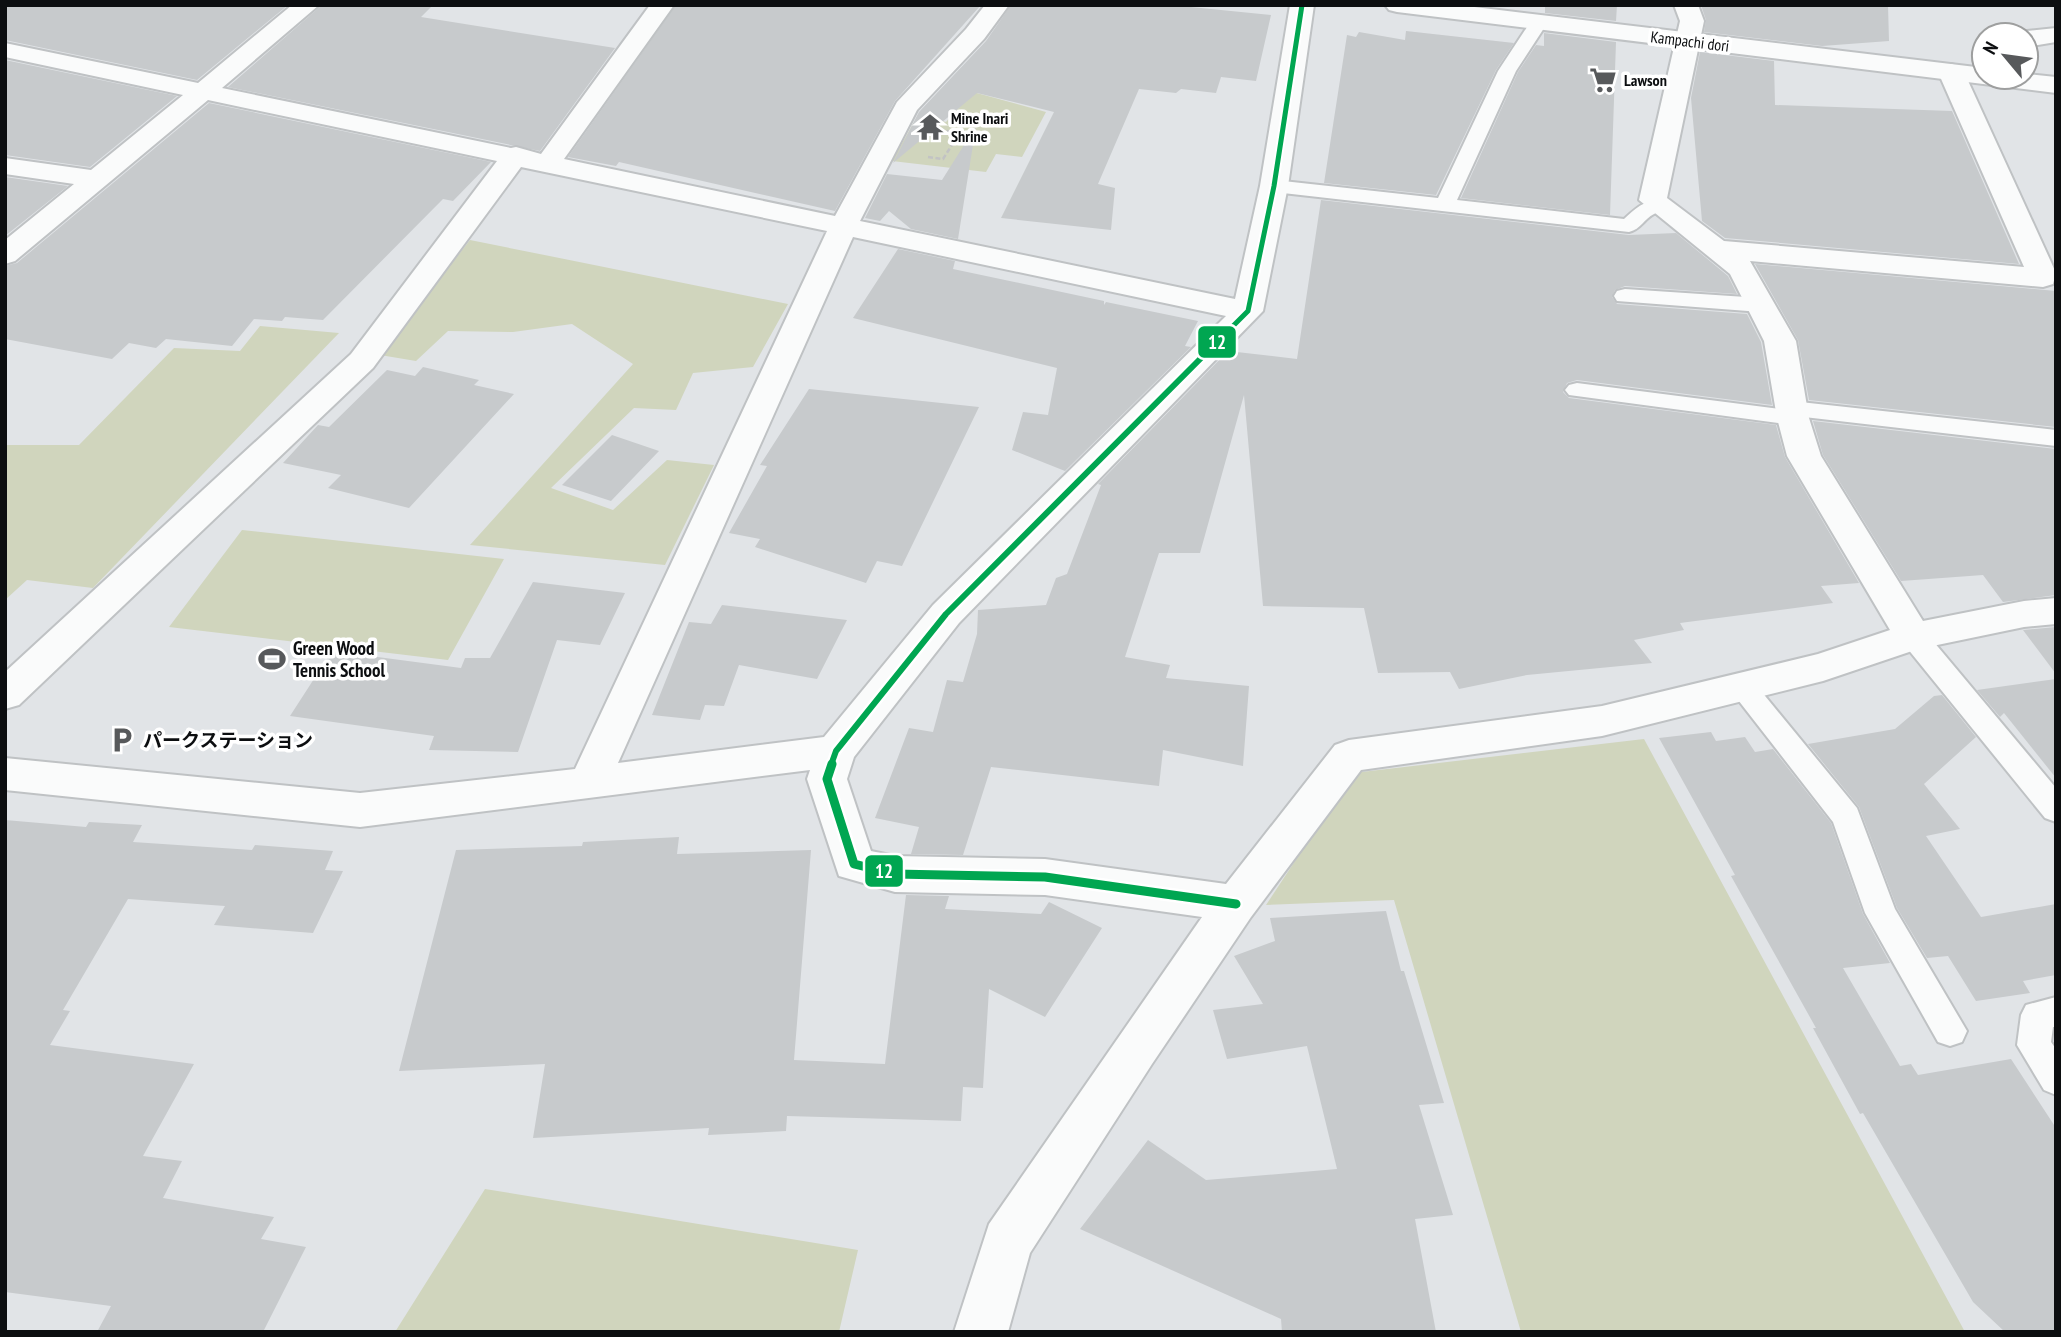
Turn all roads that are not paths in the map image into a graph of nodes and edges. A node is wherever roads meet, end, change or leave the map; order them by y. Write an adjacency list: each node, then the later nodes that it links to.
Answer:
1 (307, 5): 12 (street)
2 (662, 5): 14 (street)
3 (997, 5): 20 (street)
4 (1302, 5): 17 (street)
5 (1397, 5): 6 (street, Kampachi dori)
6 (1546, 14): 7 (street, Kampachi dori); 18 (lane)
7 (1688, 22): 9 (street, Kampachi dori); 10 (street, Kampachi dori); 19 (street)
8 (5, 50): 12 (street)
9 (1970, 53)
10 (1951, 72): 11 (street, Kampachi dori); 21 (street)
11 (1970, 74)
12 (203, 92): 13 (street); 16 (street)
13 (516, 155): 14 (street); 32 (street)
14 (548, 163): 20 (street)
15 (5, 166): 16 (street)
16 (96, 179): 22 (street)
17 (1275, 186): 18 (lane); 25 (street)
18 (1445, 204): 19 (lane)
19 (1660, 205): 21 (street)
20 (843, 227): 25 (street); 35 (street)
21 (1716, 249): 24 (street)
22 (5, 256)
23 (1625, 296): 24 (lane)
24 (1760, 305): 27 (street)
25 (1248, 311): 33 (street)
26 (1577, 390): 27 (lane)
27 (1792, 413): 28 (lane); 30 (street)
28 (2056, 438)
29 (2056, 611): 30 (street)
30 (1913, 636): 31 (street); 36 (lane)
31 (1742, 687): 37 (street); 39 (lane)
32 (5, 695)
33 (836, 751): 35 (street); 37 (street)
34 (5, 774): 35 (street)
35 (589, 783)
36 (2056, 810)
37 (1236, 904): 41 (street)
38 (2056, 1012): 40 (lane)
39 (1950, 1031)
40 (2056, 1079)
41 (981, 1332)

